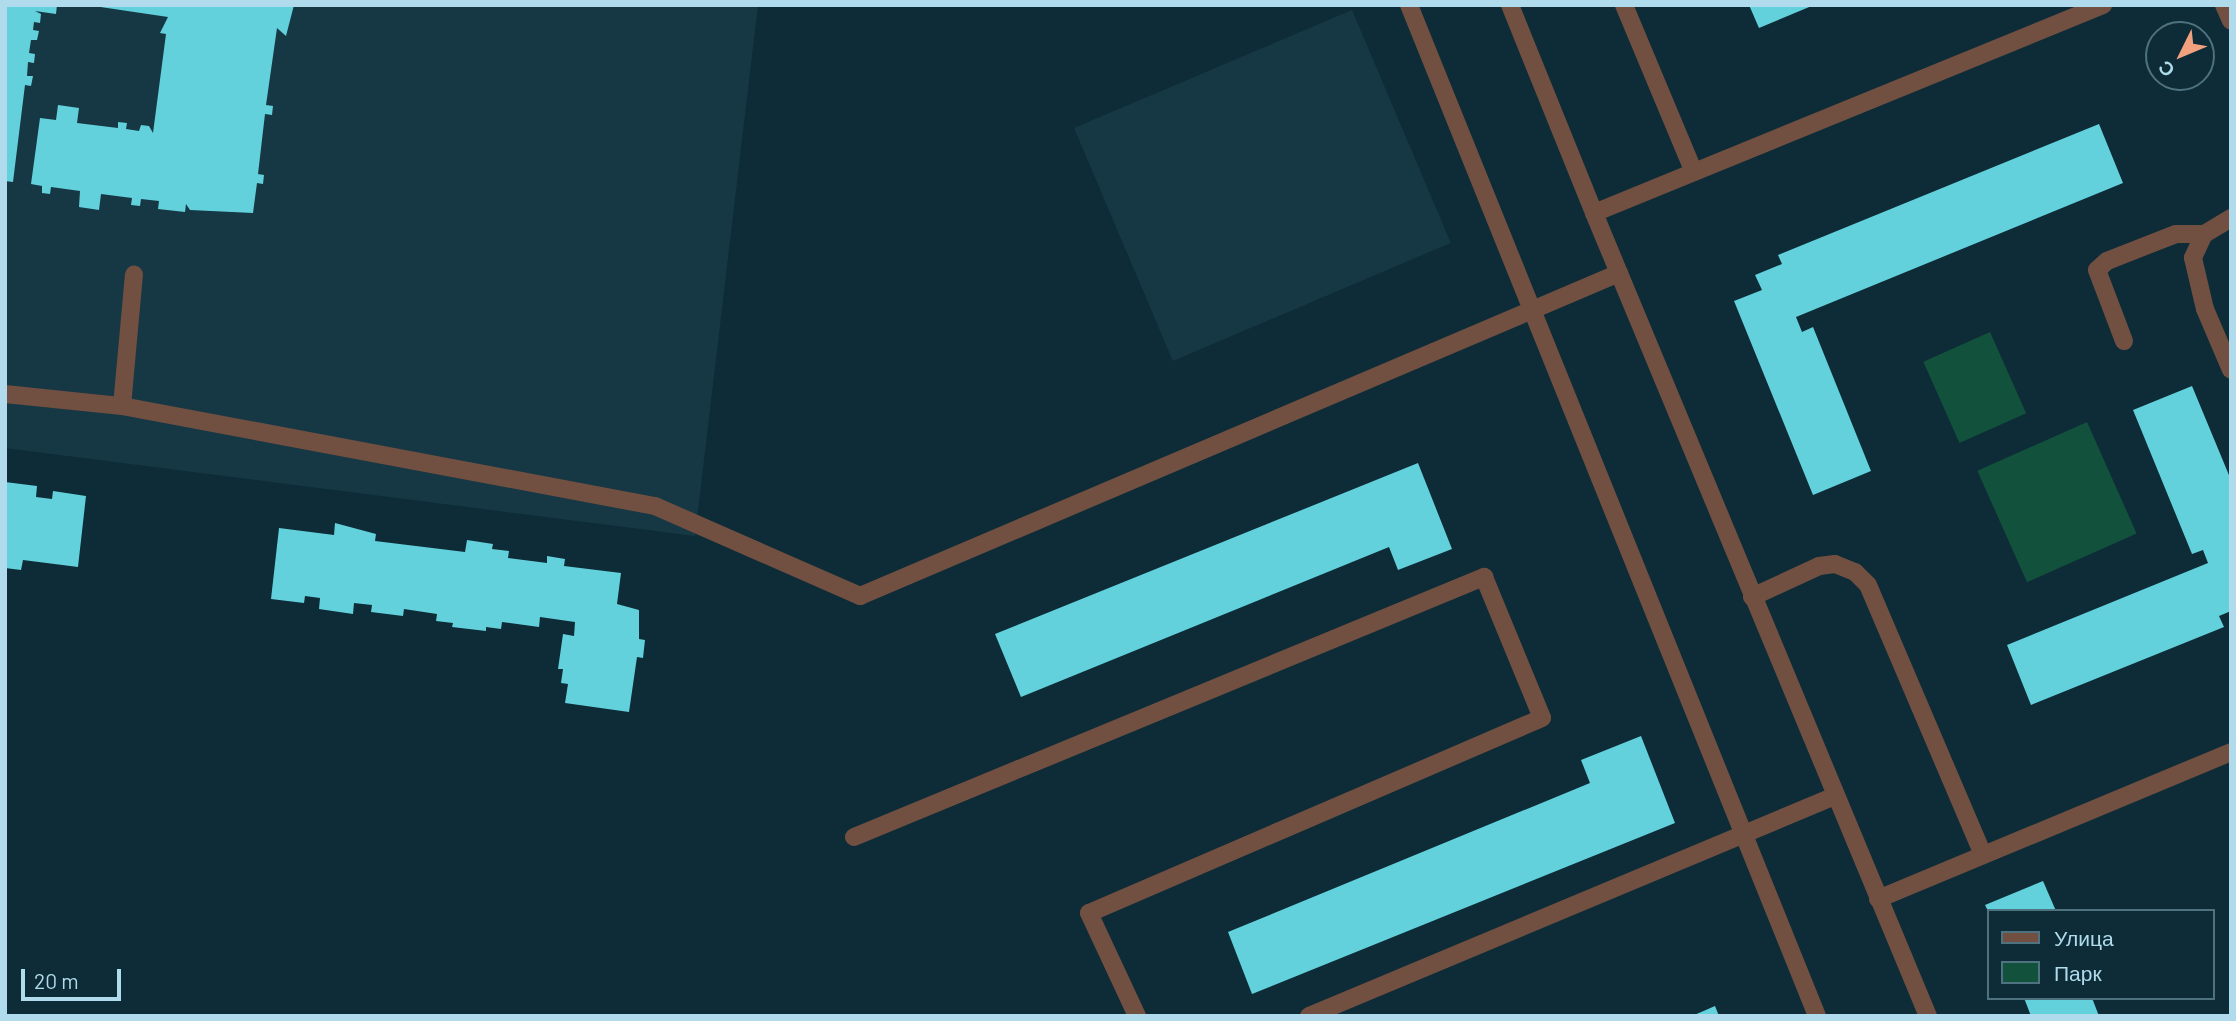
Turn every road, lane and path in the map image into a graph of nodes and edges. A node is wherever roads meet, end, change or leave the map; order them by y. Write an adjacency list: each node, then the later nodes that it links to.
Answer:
1 (1409, 5): 13 (street)
2 (1510, 5): 8 (street)
3 (1624, 5): 7 (street)
4 (2224, 5): 6 (street)
5 (2090, 8): 7 (street)
6 (2231, 21)
7 (1694, 172): 8 (street)
8 (1594, 213): 11 (street)
9 (2231, 218): 10 (street)
10 (2204, 234): 14 (street); 15 (street)
11 (1619, 273): 13 (street); 18 (street)
12 (134, 275): 17 (street)
13 (1533, 310): 17 (street); 21 (street)
14 (2124, 341)
15 (2231, 370)
16 (5, 394): 17 (street)
17 (122, 406)
18 (1752, 597): 20 (street); 23 (street)
19 (2231, 752): 23 (street)
20 (1835, 796): 21 (street); 24 (street)
21 (1746, 833): 26 (street); 27 (street)
22 (854, 837): 25 (street)
23 (1983, 855): 24 (street)
24 (1878, 899): 28 (street)
25 (1137, 1016)
26 (1309, 1016)
27 (1817, 1016)
28 (1928, 1016)

